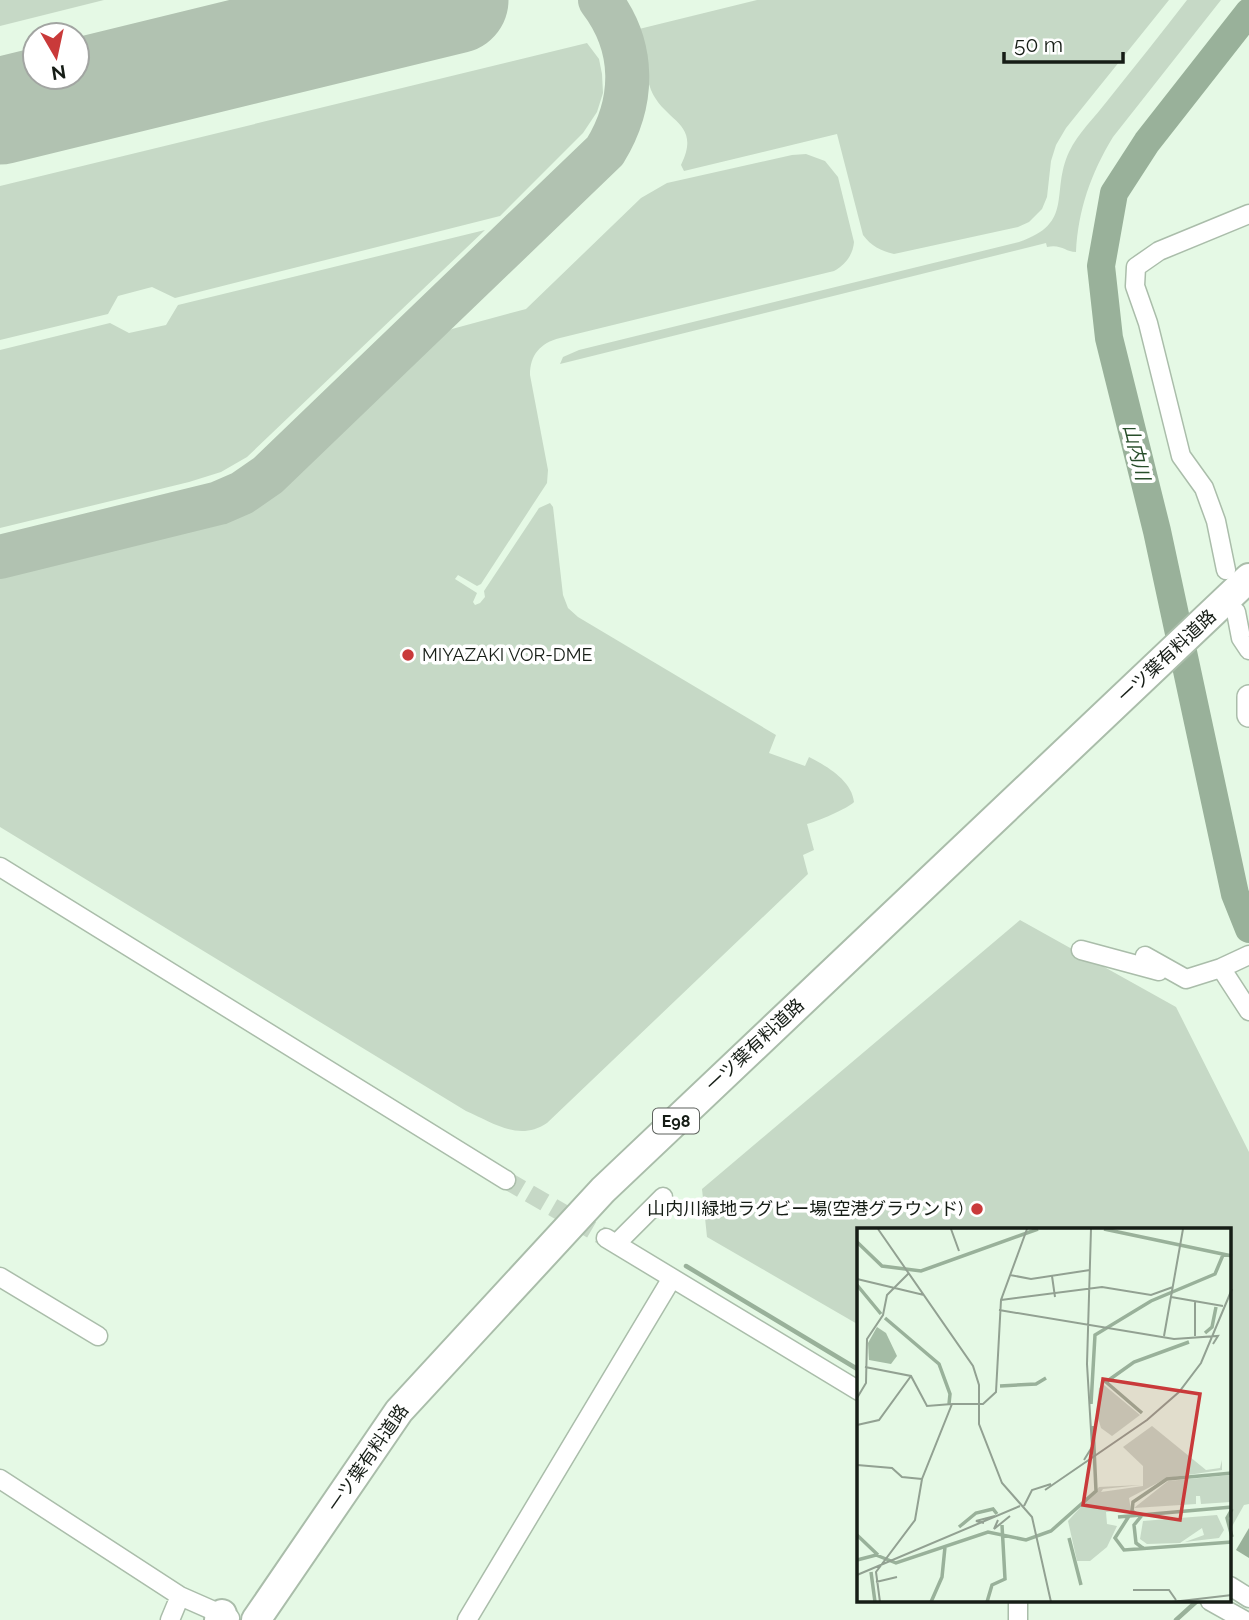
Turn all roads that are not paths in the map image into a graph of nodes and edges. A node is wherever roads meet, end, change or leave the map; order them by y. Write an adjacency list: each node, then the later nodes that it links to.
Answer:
1 (1249, 214): 2 (street)
2 (1238, 574): 3 (main road, 一ツ葉有料道路 / E98)
3 (1226, 611): 4 (street); 25 (main road, 一ツ葉有料道路 / E98)
4 (1249, 650)
5 (1249, 697): 6 (street)
6 (1249, 715)
7 (0, 867): 13 (street)
8 (1081, 950): 11 (street)
9 (1145, 956): 11 (street)
10 (1234, 962): 11 (street); 12 (street)
11 (1186, 979)
12 (1249, 1011)
13 (506, 1180)
14 (663, 1197): 16 (street)
15 (0, 1277): 17 (street)
16 (672, 1278): 18 (street); 28 (street)
17 (98, 1336)
18 (857, 1390)
19 (0, 1479): 21 (street)
20 (1232, 1587): 22 (street)
21 (180, 1597): 26 (street); 27 (street)
22 (1249, 1598)
23 (1018, 1602): 29 (street)
24 (1212, 1602): 30 (street)
25 (260, 1615)
26 (225, 1618)
27 (170, 1620)
28 (467, 1620)
29 (1018, 1620)
30 (1244, 1620)

